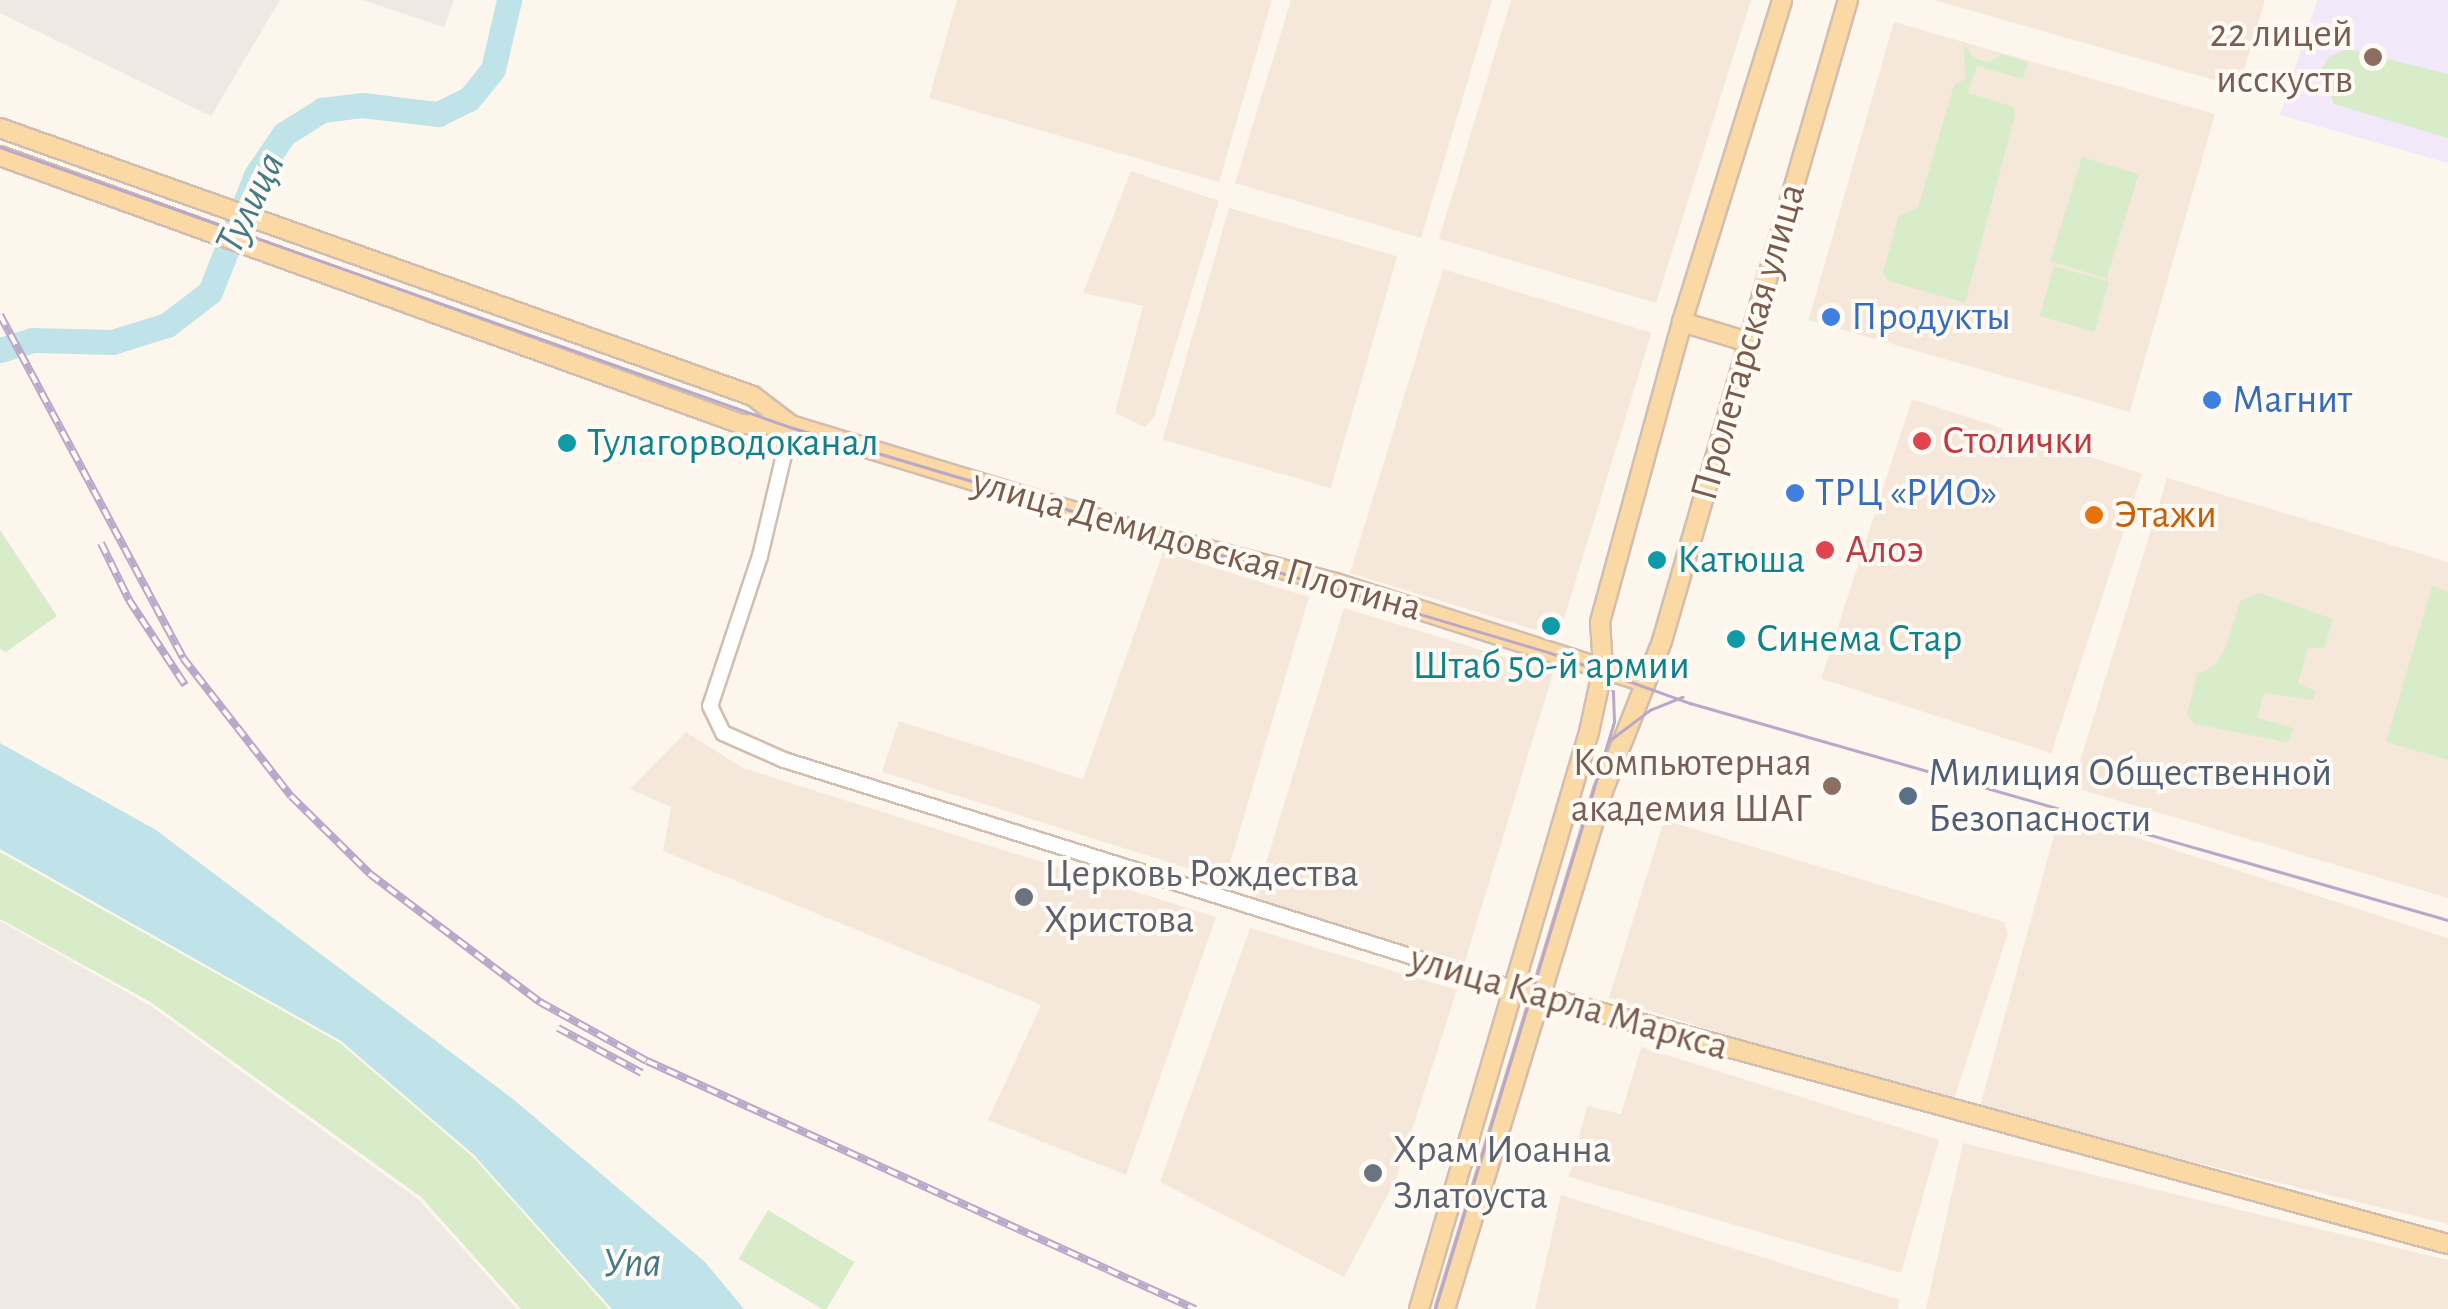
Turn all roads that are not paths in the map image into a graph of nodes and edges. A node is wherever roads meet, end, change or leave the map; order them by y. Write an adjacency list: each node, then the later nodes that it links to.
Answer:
1 (1782, 0): 6 (main road, Пролетарская улица)
2 (1846, 1): 8 (main road, Пролетарская улица)
3 (4, 129): 5 (main road, улица Демидовская Плотина)
4 (0, 156): 7 (main road, улица Демидовская Плотина)
5 (490, 303): 7 (main road); 9 (main road, улица Демидовская Плотина)
6 (1682, 322): 8 (main road); 10 (main road, Пролетарская улица)
7 (495, 335): 9 (main road, улица Демидовская Плотина)
8 (1748, 342): 11 (main road, Пролетарская улица)
9 (791, 425): 10 (main road, улица Демидовская Плотина); 12 (street, улица Карла Маркса)
10 (1603, 668): 11 (main road); 12 (main road, Пролетарская улица)
11 (1642, 681): 13 (main road, Пролетарская улица)
12 (1515, 988): 13 (main road, улица Карла Маркса); 15 (main road, Пролетарская улица)
13 (1540, 996): 14 (main road, улица Карла Маркса); 16 (main road, Пролетарская улица)
14 (2448, 1244)
15 (1419, 1309)
16 (1445, 1309)

